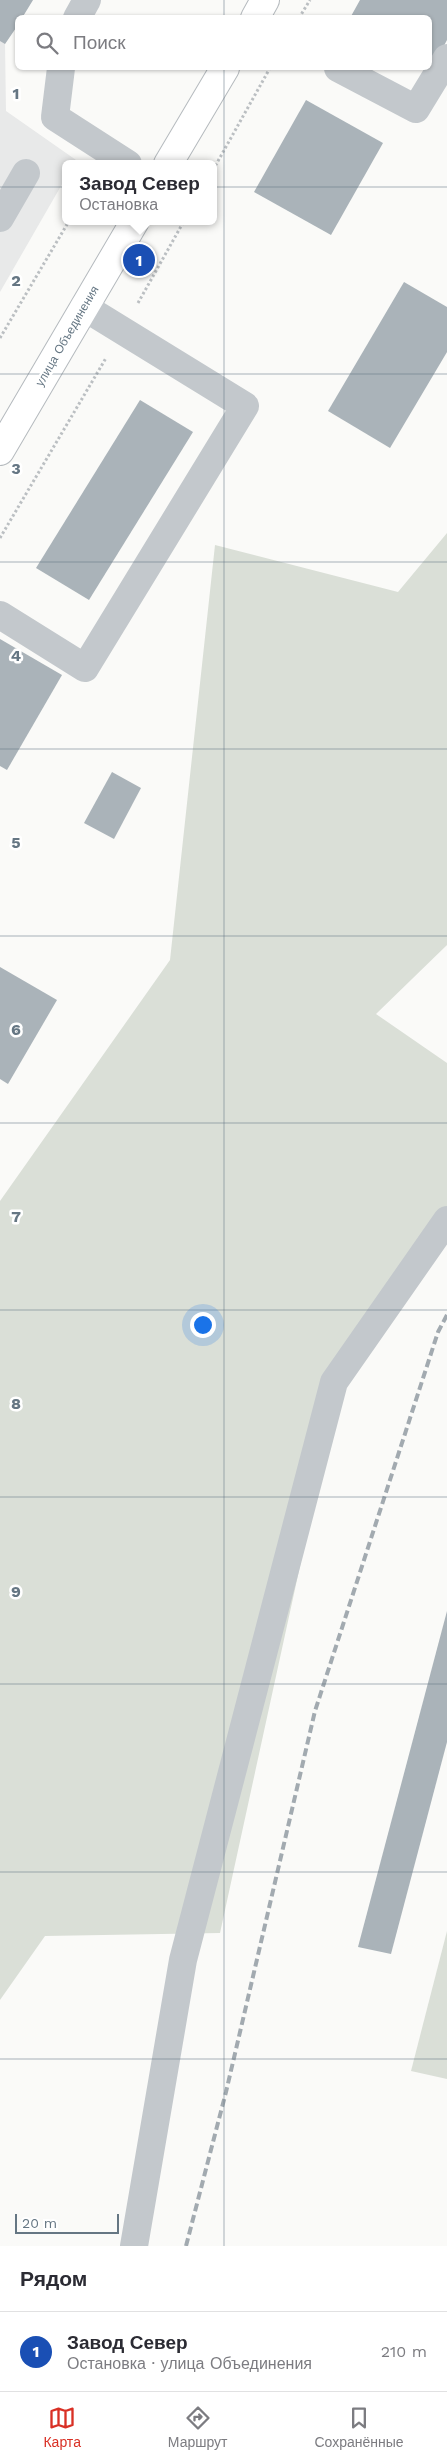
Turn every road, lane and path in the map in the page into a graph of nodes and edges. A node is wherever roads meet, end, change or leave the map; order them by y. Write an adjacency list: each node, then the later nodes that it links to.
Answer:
1 (87, 0): 4 (lane)
2 (265, 0): 5 (main road)
3 (310, 0): 6 (path)
4 (79, 15)
5 (257, 15)
6 (301, 15)
7 (447, 58): 11 (lane)
8 (61, 70): 12 (lane)
9 (224, 70): 13 (main road)
10 (269, 70): 14 (path)
11 (342, 70)
12 (122, 160)
13 (170, 160)
14 (217, 163)
15 (26, 173): 16 (lane)
16 (0, 218)
17 (67, 225): 22 (path)
18 (133, 225): 20 (main road, улица Объединения)
19 (182, 225): 21 (path)
20 (84, 307): 21 (lane); 23 (main road, улица Объединения)
21 (122, 330): 24 (path); 25 (lane)
22 (0, 338)
23 (0, 451)
24 (0, 538)
25 (0, 615)
26 (447, 1220): 27 (lane)
27 (134, 2246)

